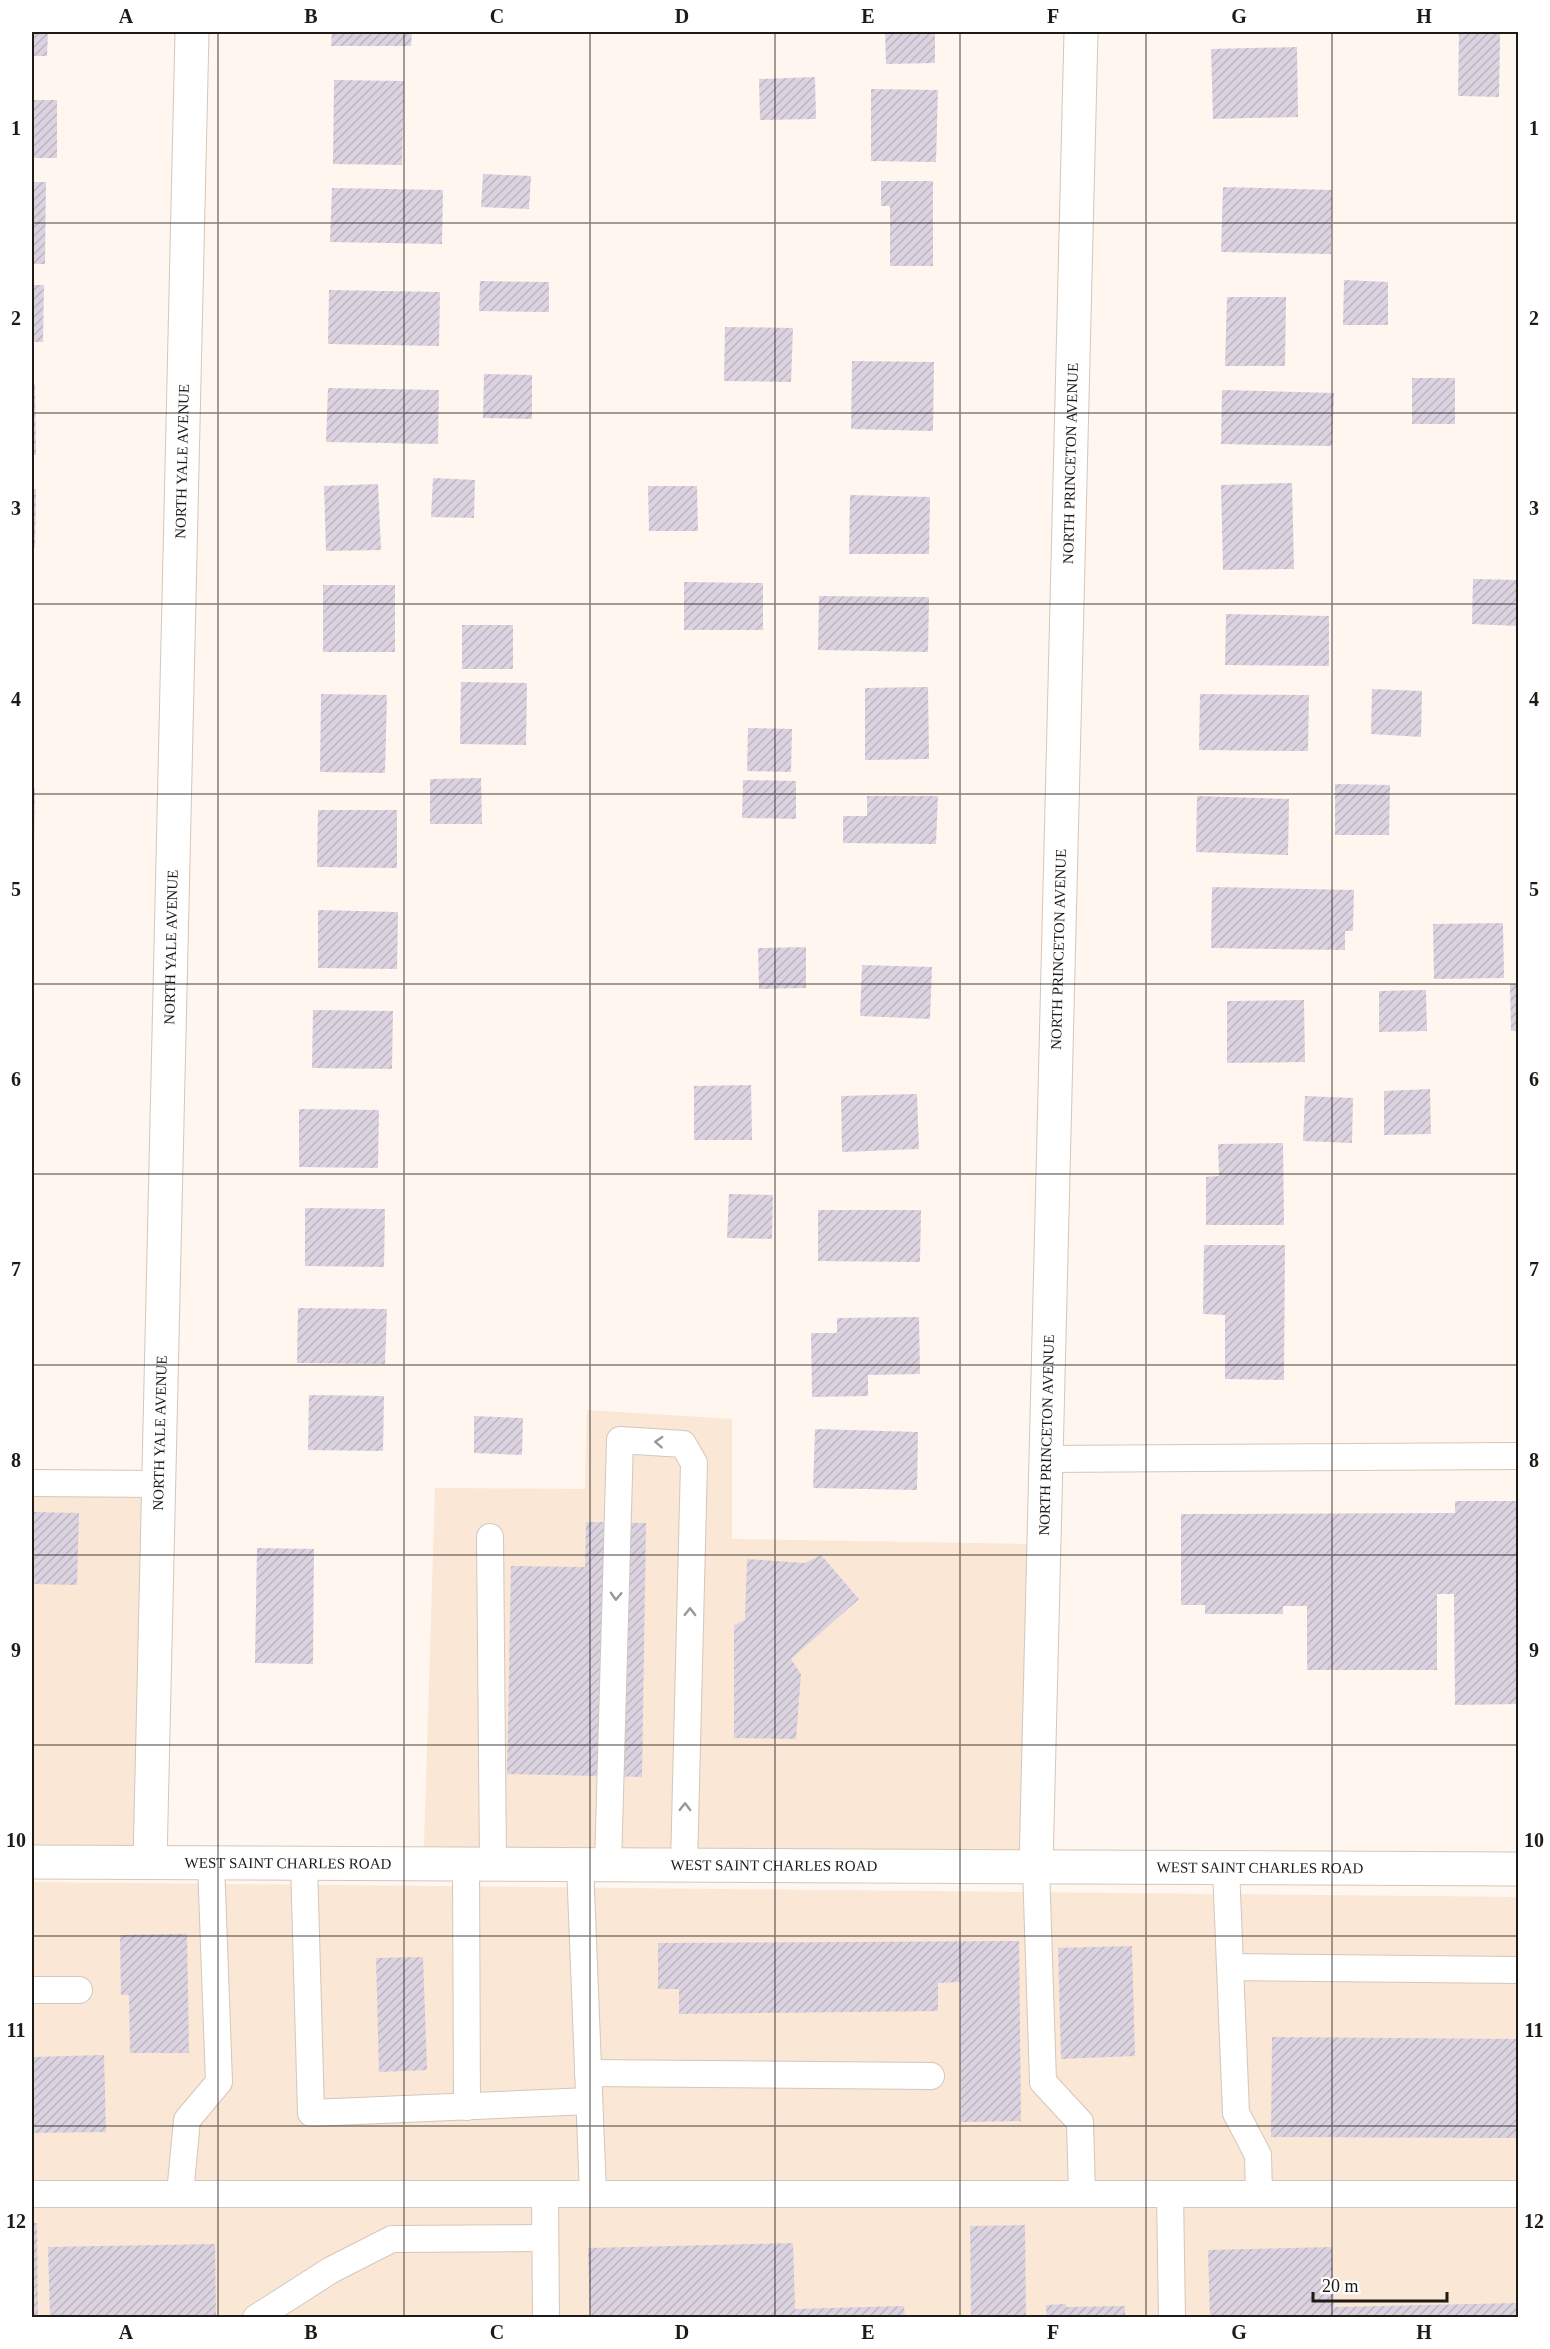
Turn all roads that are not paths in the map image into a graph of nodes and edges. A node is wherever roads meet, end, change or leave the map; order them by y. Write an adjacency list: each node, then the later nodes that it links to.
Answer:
1 (192, 32): 6 (street, NORTH YALE AVENUE)
2 (1081, 32): 4 (street, NORTH PRINCETON AVENUE)
3 (1518, 1456): 4 (lane)
4 (1046, 1459): 15 (street, NORTH PRINCETON AVENUE)
5 (32, 1483): 6 (lane)
6 (159, 1484): 9 (street, NORTH YALE AVENUE)
7 (490, 1538): 12 (lane)
8 (32, 1862): 9 (street, WEST SAINT CHARLES ROAD)
9 (150, 1862): 10 (street, WEST SAINT CHARLES ROAD)
10 (211, 1863): 11 (street, WEST SAINT CHARLES ROAD); 27 (lane)
11 (304, 1863): 12 (street, WEST SAINT CHARLES ROAD); 25 (lane)
12 (480, 1864): 13 (street, WEST SAINT CHARLES ROAD); 25 (lane)
13 (594, 1865): 14 (street, WEST SAINT CHARLES ROAD); 14 (lane, one-way to 13); 22 (lane)
14 (684, 1865): 15 (street, WEST SAINT CHARLES ROAD)
15 (1036, 1868): 16 (street, WEST SAINT CHARLES ROAD); 30 (lane)
16 (1226, 1868): 17 (street, WEST SAINT CHARLES ROAD); 18 (lane)
17 (1518, 1869)
18 (1230, 1967): 19 (lane); 32 (lane)
19 (1518, 1970)
20 (32, 1990): 21 (lane)
21 (79, 1990)
22 (588, 2073): 23 (lane); 24 (lane)
23 (931, 2076)
24 (589, 2102): 25 (lane); 29 (lane)
25 (467, 2107)
26 (32, 2194): 27 (lane)
27 (180, 2194): 28 (lane)
28 (545, 2194): 29 (lane); 34 (lane)
29 (593, 2194): 30 (lane)
30 (1082, 2194): 31 (lane)
31 (1170, 2194): 32 (lane); 37 (lane)
32 (1259, 2194): 33 (lane)
33 (1518, 2194)
34 (545, 2238): 35 (lane); 36 (lane)
35 (256, 2318)
36 (546, 2318)
37 (1172, 2318)

